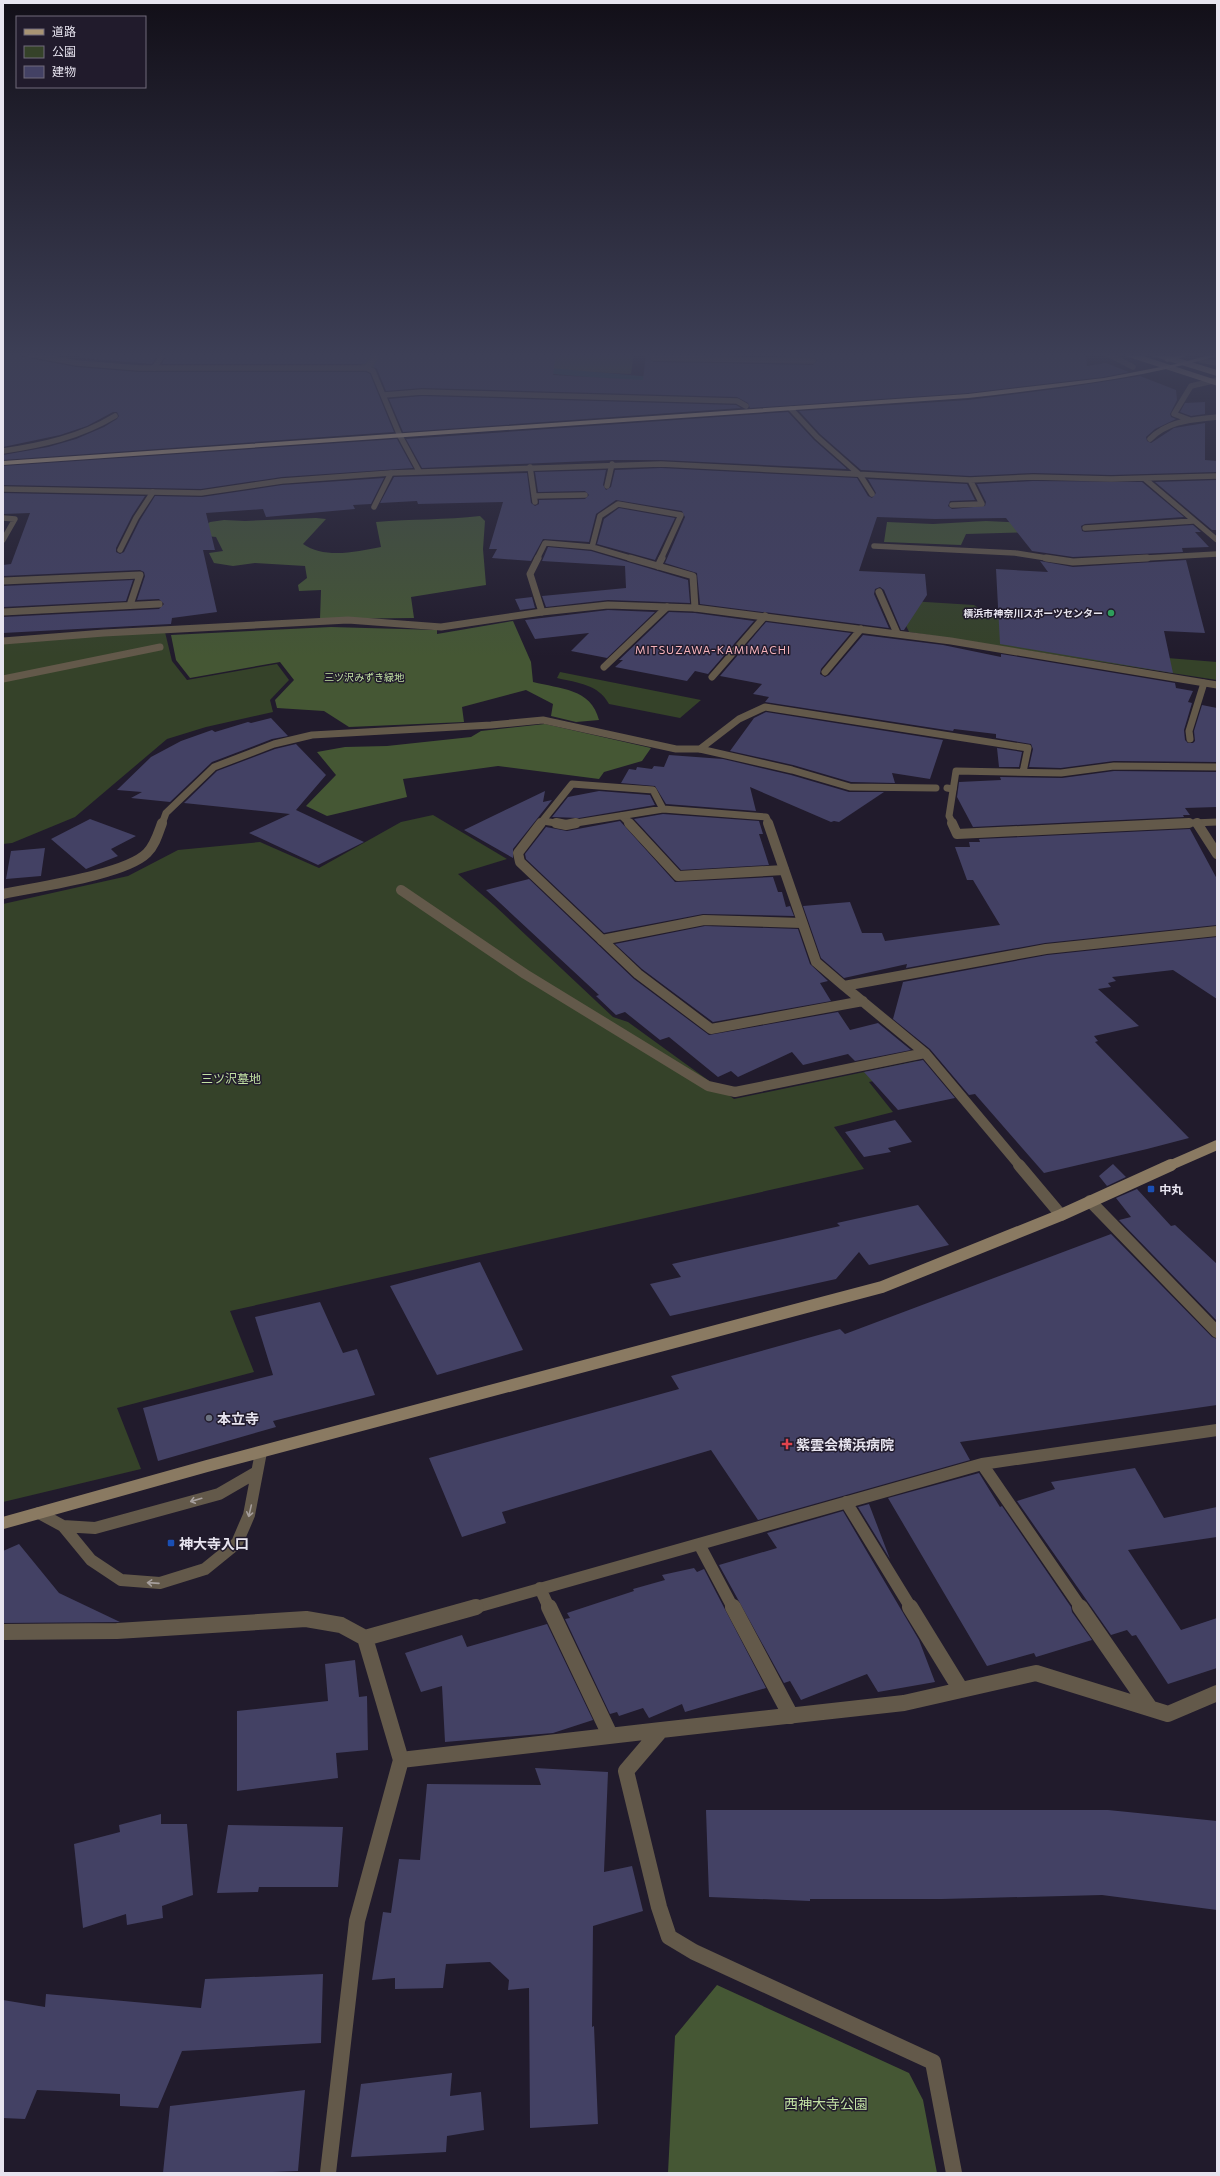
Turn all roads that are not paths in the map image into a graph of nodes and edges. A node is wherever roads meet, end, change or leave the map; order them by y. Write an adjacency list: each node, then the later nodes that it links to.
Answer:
1 (58, 455): 5 (highway)
2 (115, 455): 6 (highway)
3 (411, 455): 9 (street)
4 (837, 455): 11 (street)
5 (3, 458)
6 (3, 463)
7 (612, 464): 8 (street); 11 (street); 15 (street)
8 (530, 467): 9 (street); 19 (street)
9 (419, 471): 10 (street)
10 (391, 473): 17 (street); 21 (street)
11 (860, 475): 14 (street); 18 (street)
12 (1217, 476): 13 (street)
13 (1145, 478): 14 (street); 23 (street)
14 (970, 480): 20 (street)
15 (607, 486)
16 (3, 489): 17 (street)
17 (152, 492): 29 (street)
18 (872, 494)
19 (585, 495)
20 (952, 504)
21 (374, 507)
22 (3, 518): 25 (street)
23 (1193, 521): 24 (street); 26 (street)
24 (1085, 528)
25 (3, 540)
26 (1217, 540)
27 (874, 546): 30 (street)
28 (592, 547): 31 (street); 31 (street); 39 (street)
29 (120, 550)
30 (1217, 554)
31 (658, 566): 37 (street)
32 (3, 581): 35 (street)
33 (879, 592): 42 (street)
34 (159, 604): 35 (street)
35 (130, 605): 38 (street)
36 (667, 607): 37 (street); 39 (street); 45 (street)
37 (695, 608): 40 (street)
38 (3, 612)
39 (542, 612): 43 (street)
40 (764, 616): 41 (street); 47 (street)
41 (861, 629): 42 (street); 46 (street)
42 (896, 633): 49 (street)
43 (3, 641)
44 (160, 647): 48 (street)
45 (604, 667)
46 (825, 672)
47 (712, 678)
48 (3, 679)
49 (1204, 683): 50 (street); 51 (street)
50 (1217, 684)
51 (1190, 739)
52 (700, 748): 54 (street); 55 (street); 64 (street)
53 (1217, 767): 54 (street)
54 (1023, 772): 60 (street)
55 (936, 788)
56 (663, 809): 57 (street); 58 (street); 62 (street)
57 (622, 816): 58 (street); 62 (street)
58 (542, 821): 67 (street)
59 (1217, 822): 60 (street)
60 (1197, 823): 61 (street)
61 (1217, 854)
62 (784, 870): 65 (street)
63 (401, 890): 70 (street)
64 (3, 894)
65 (802, 923): 67 (street); 68 (street)
66 (1217, 931): 68 (street)
67 (602, 940): 69 (street)
68 (844, 986): 69 (street)
69 (863, 1001): 70 (street)
70 (925, 1053): 73 (street)
71 (1217, 1145): 72 (street)
72 (1090, 1201): 73 (street); 74 (street)
73 (1061, 1215): 76 (street)
74 (1217, 1332)
75 (1217, 1430): 77 (street)
76 (261, 1452): 78 (street); 80 (street)
77 (982, 1464): 79 (street); 89 (street)
78 (257, 1472): 82 (street, one-way to 82); 82 (street, one-way to 82)
79 (846, 1502): 83 (street); 87 (street)
80 (39, 1513): 81 (street); 82 (street)
81 (3, 1523)
82 (63, 1526)
83 (699, 1544): 84 (street); 90 (street)
84 (540, 1588): 86 (street); 92 (street)
85 (3, 1632): 86 (street)
86 (365, 1638): 93 (street)
87 (961, 1690): 89 (street); 90 (street)
88 (1217, 1693): 89 (street)
89 (1150, 1708)
90 (791, 1716): 91 (street)
91 (661, 1730): 92 (street); 95 (street)
92 (610, 1735): 93 (street)
93 (401, 1760): 94 (street)
94 (328, 2173)
95 (954, 2173)

